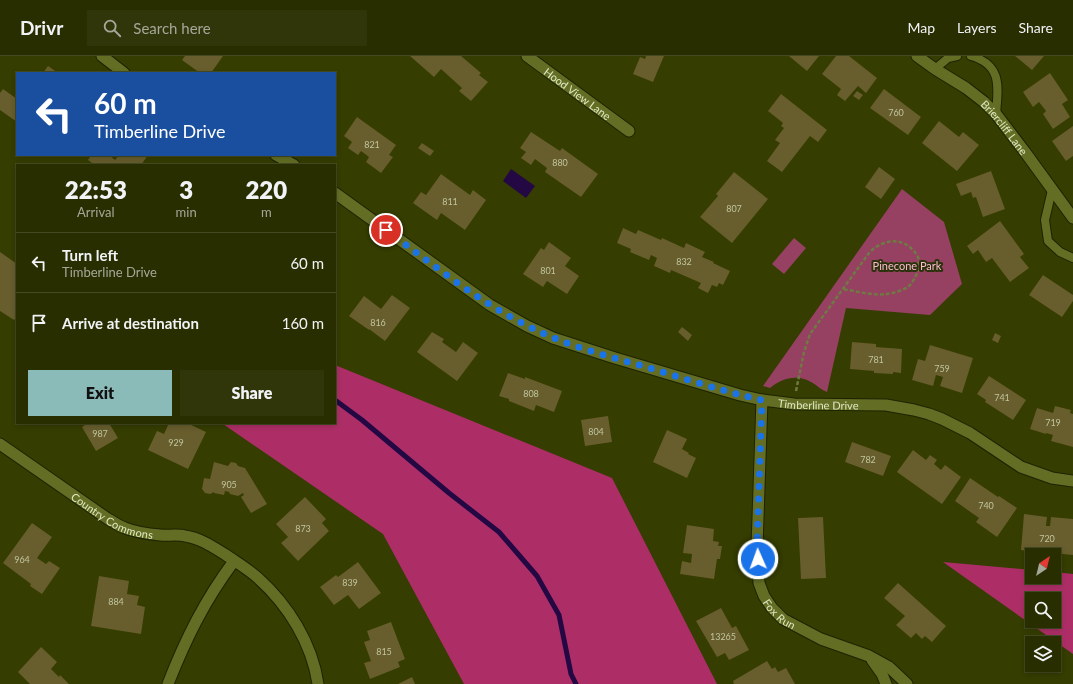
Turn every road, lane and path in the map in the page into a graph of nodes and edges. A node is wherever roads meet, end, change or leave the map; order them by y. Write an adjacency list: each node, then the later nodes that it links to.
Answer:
1 (102, 56): 7 (street)
2 (527, 56): 9 (street, Hood View Lane)
3 (917, 56): 6 (street, Briercliff Lane)
4 (957, 56): 6 (lane)
5 (972, 56): 8 (lane)
6 (935, 69): 8 (street, Briercliff Lane)
7 (123, 72)
8 (996, 114): 12 (street, Briercliff Lane)
9 (629, 131)
10 (278, 156): 11 (street)
11 (292, 164)
12 (1052, 190): 14 (street, Briercliff Lane); 15 (lane)
13 (336, 194): 17 (street, Timberline Drive)
14 (1073, 218)
15 (1073, 258)
16 (842, 289): 16 (path); 18 (path)
17 (762, 400): 18 (street, Timberline Drive); 22 (street, Fox Run)
18 (794, 404): 20 (street, Timberline Drive)
19 (0, 444): 21 (street, Country Commons)
20 (1073, 481)
21 (234, 560): 23 (street); 24 (street, Country Commons)
22 (869, 656): 25 (street); 26 (street, Fox Run)
23 (168, 684)
24 (318, 684)
25 (886, 684)
26 (907, 684)

